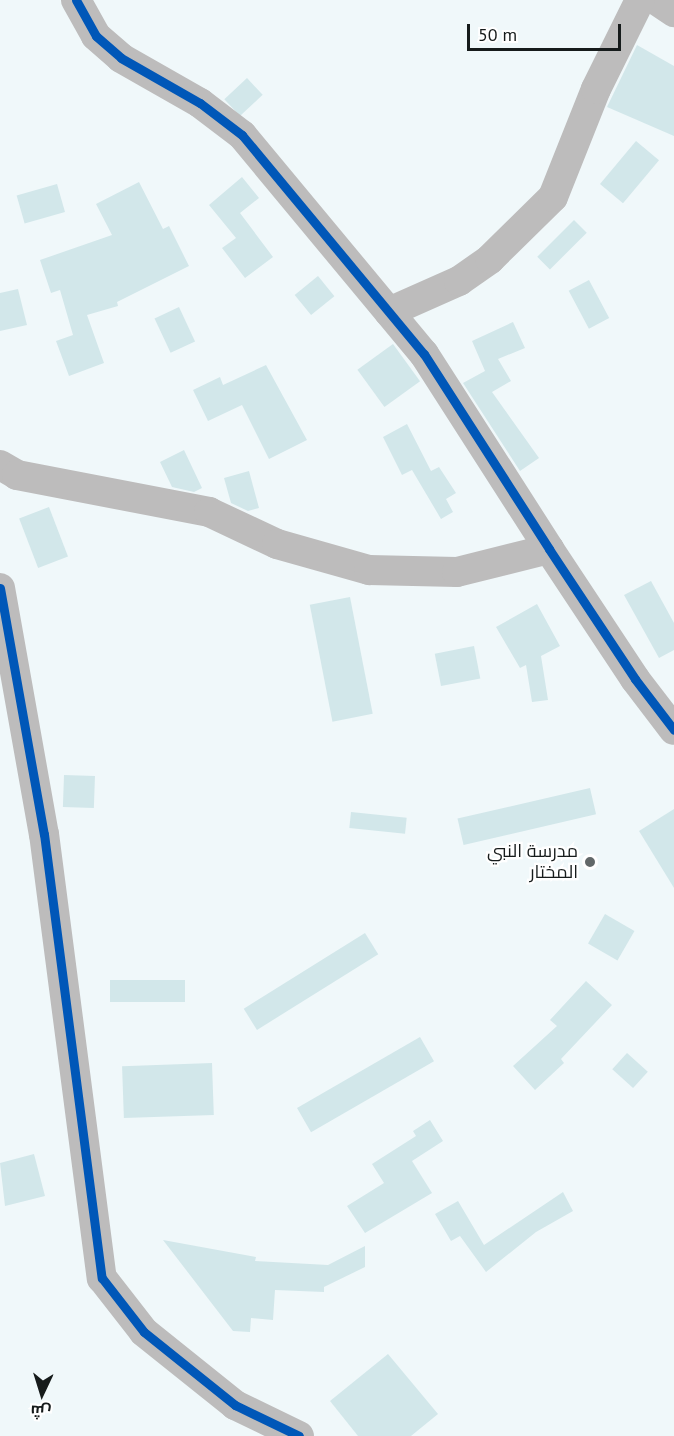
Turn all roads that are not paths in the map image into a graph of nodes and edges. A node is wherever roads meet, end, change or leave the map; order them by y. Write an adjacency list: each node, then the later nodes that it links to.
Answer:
1 (76, 0): 5 (street)
2 (640, 0): 5 (street)
3 (656, 0): 4 (street)
4 (674, 12)
5 (389, 312): 7 (street)
6 (0, 465): 7 (street)
7 (549, 549): 9 (street)
8 (0, 588): 10 (street)
9 (674, 730)
10 (299, 1436)

